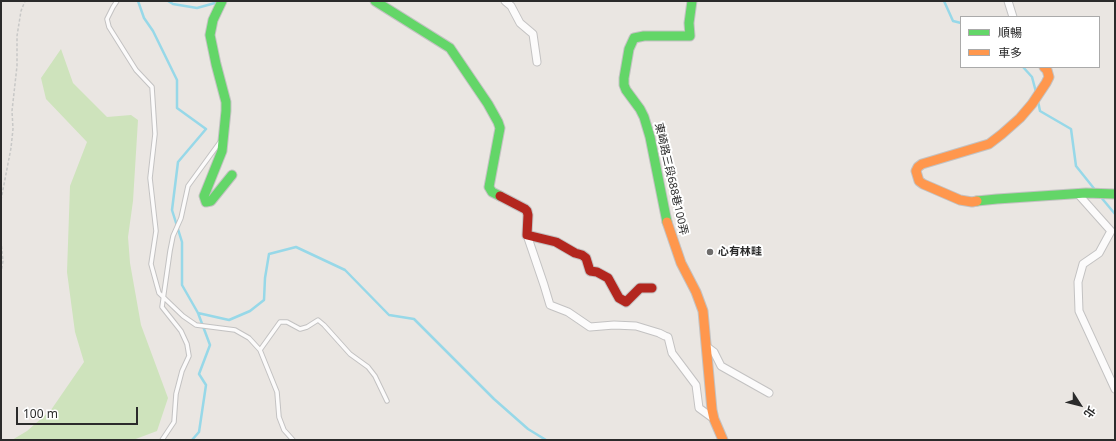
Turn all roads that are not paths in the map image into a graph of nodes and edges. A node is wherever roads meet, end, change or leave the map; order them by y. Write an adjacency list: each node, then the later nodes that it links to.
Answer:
1 (117, 1): 16 (lane)
2 (222, 1): 10 (street)
3 (375, 1): 14 (street)
4 (505, 1): 8 (street)
5 (692, 1): 17 (street, 東崎路三段688巷100弄)
6 (1008, 1): 7 (street)
7 (1013, 16)
8 (538, 62)
9 (1045, 68): 12 (street)
10 (224, 136): 11 (street); 16 (lane)
11 (232, 175)
12 (1082, 193): 13 (street); 19 (street)
13 (1115, 194)
14 (526, 235): 15 (street); 22 (street)
15 (652, 288)
16 (163, 297): 18 (lane); 23 (lane)
17 (706, 346): 20 (street); 22 (street, 東崎路三段688巷100弄)
18 (260, 350): 21 (lane); 24 (lane)
19 (1115, 389)
20 (769, 392)
21 (387, 401)
22 (714, 419): 25 (street, 東崎路三段688巷100弄)
23 (162, 440)
24 (293, 440)
25 (723, 440)

